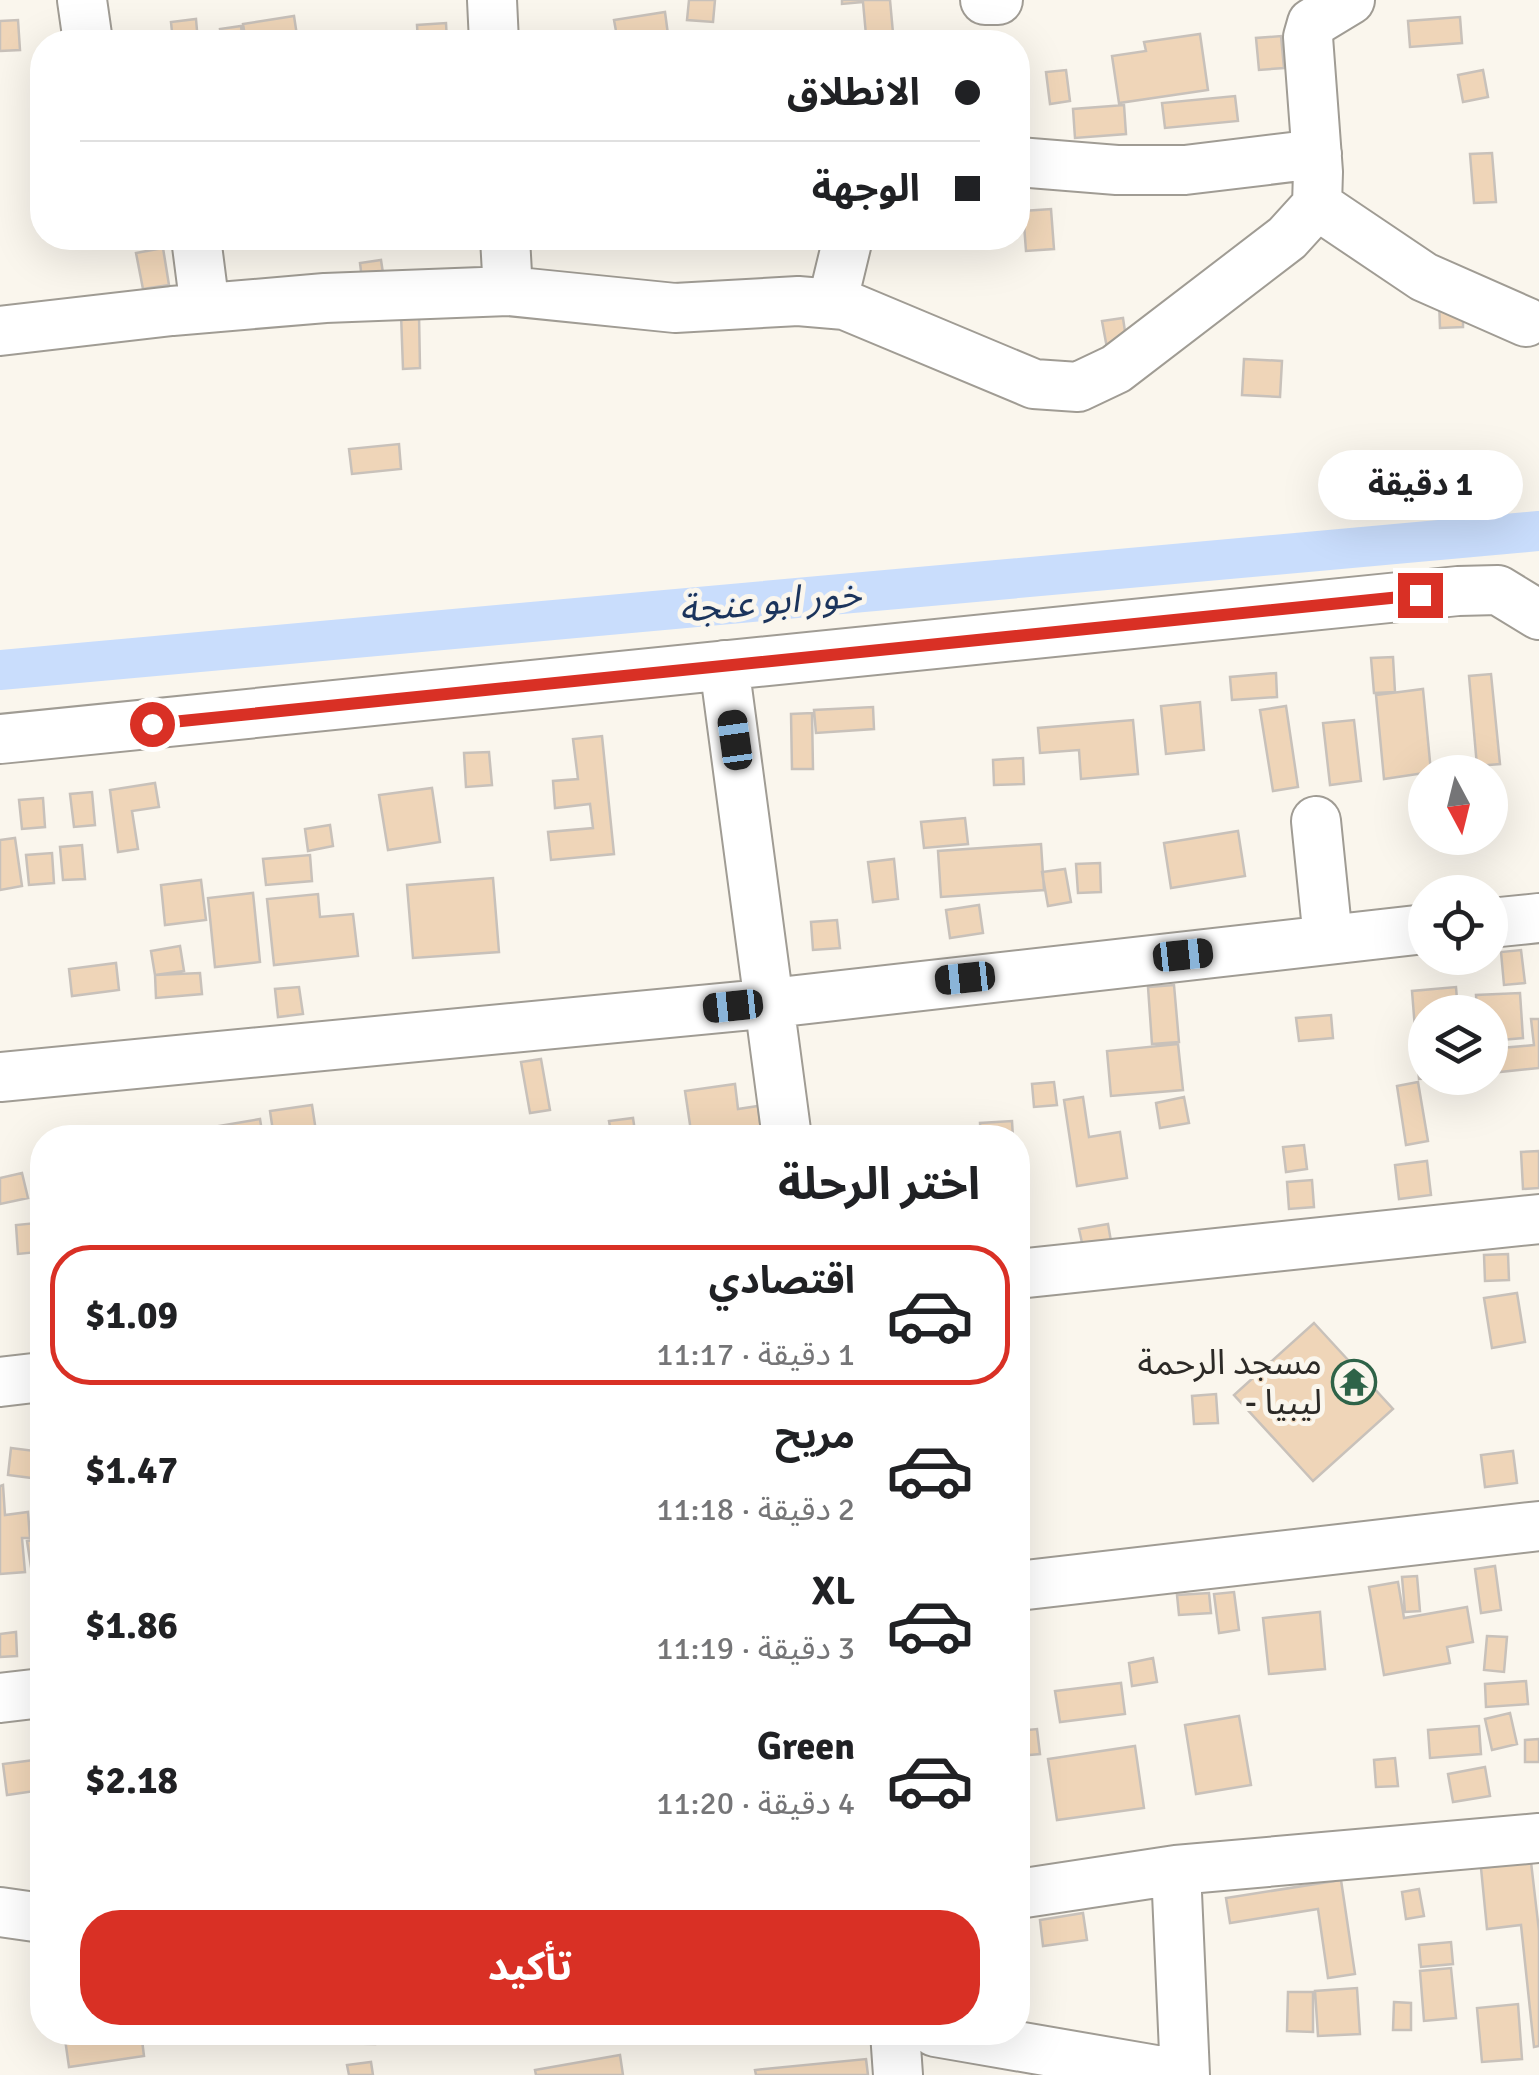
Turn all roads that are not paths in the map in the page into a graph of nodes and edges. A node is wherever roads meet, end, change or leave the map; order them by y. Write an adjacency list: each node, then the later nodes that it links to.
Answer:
1 (82, 0): 6 (street)
2 (492, 0): 7 (street)
3 (985, 0): 4 (street)
4 (998, 0)
5 (1320, 8): 8 (street)
6 (86, 30)
7 (493, 30)
8 (1317, 154): 9 (street); 10 (street)
9 (1030, 163)
10 (1317, 205): 15 (street); 17 (street)
11 (197, 250): 16 (street)
12 (506, 250): 14 (street)
13 (845, 250): 15 (street)
14 (508, 292): 15 (street); 16 (street)
15 (832, 304)
16 (204, 308): 18 (street)
17 (1526, 322)
18 (0, 330)
19 (1539, 616): 20 (street)
20 (724, 665): 21 (street); 27 (street)
21 (0, 740)
22 (1316, 821): 26 (street)
23 (1539, 918): 24 (street)
24 (1508, 921)
25 (1408, 931): 26 (street)
26 (1328, 939): 27 (street)
27 (772, 1002): 28 (street); 29 (street)
28 (0, 1077)
29 (786, 1125)
30 (1539, 1218): 31 (street)
31 (1030, 1273)
32 (30, 1378): 33 (street)
33 (0, 1382)
34 (1539, 1526): 35 (street)
35 (1030, 1585)
36 (30, 1694): 37 (street)
37 (0, 1698)
38 (1539, 1838): 39 (street)
39 (1176, 1870): 40 (street); 46 (street)
40 (1030, 1892)
41 (0, 1912): 42 (street)
42 (30, 1916)
43 (896, 2045): 45 (street)
44 (1011, 2045): 46 (street)
45 (898, 2075)
46 (1185, 2075)

